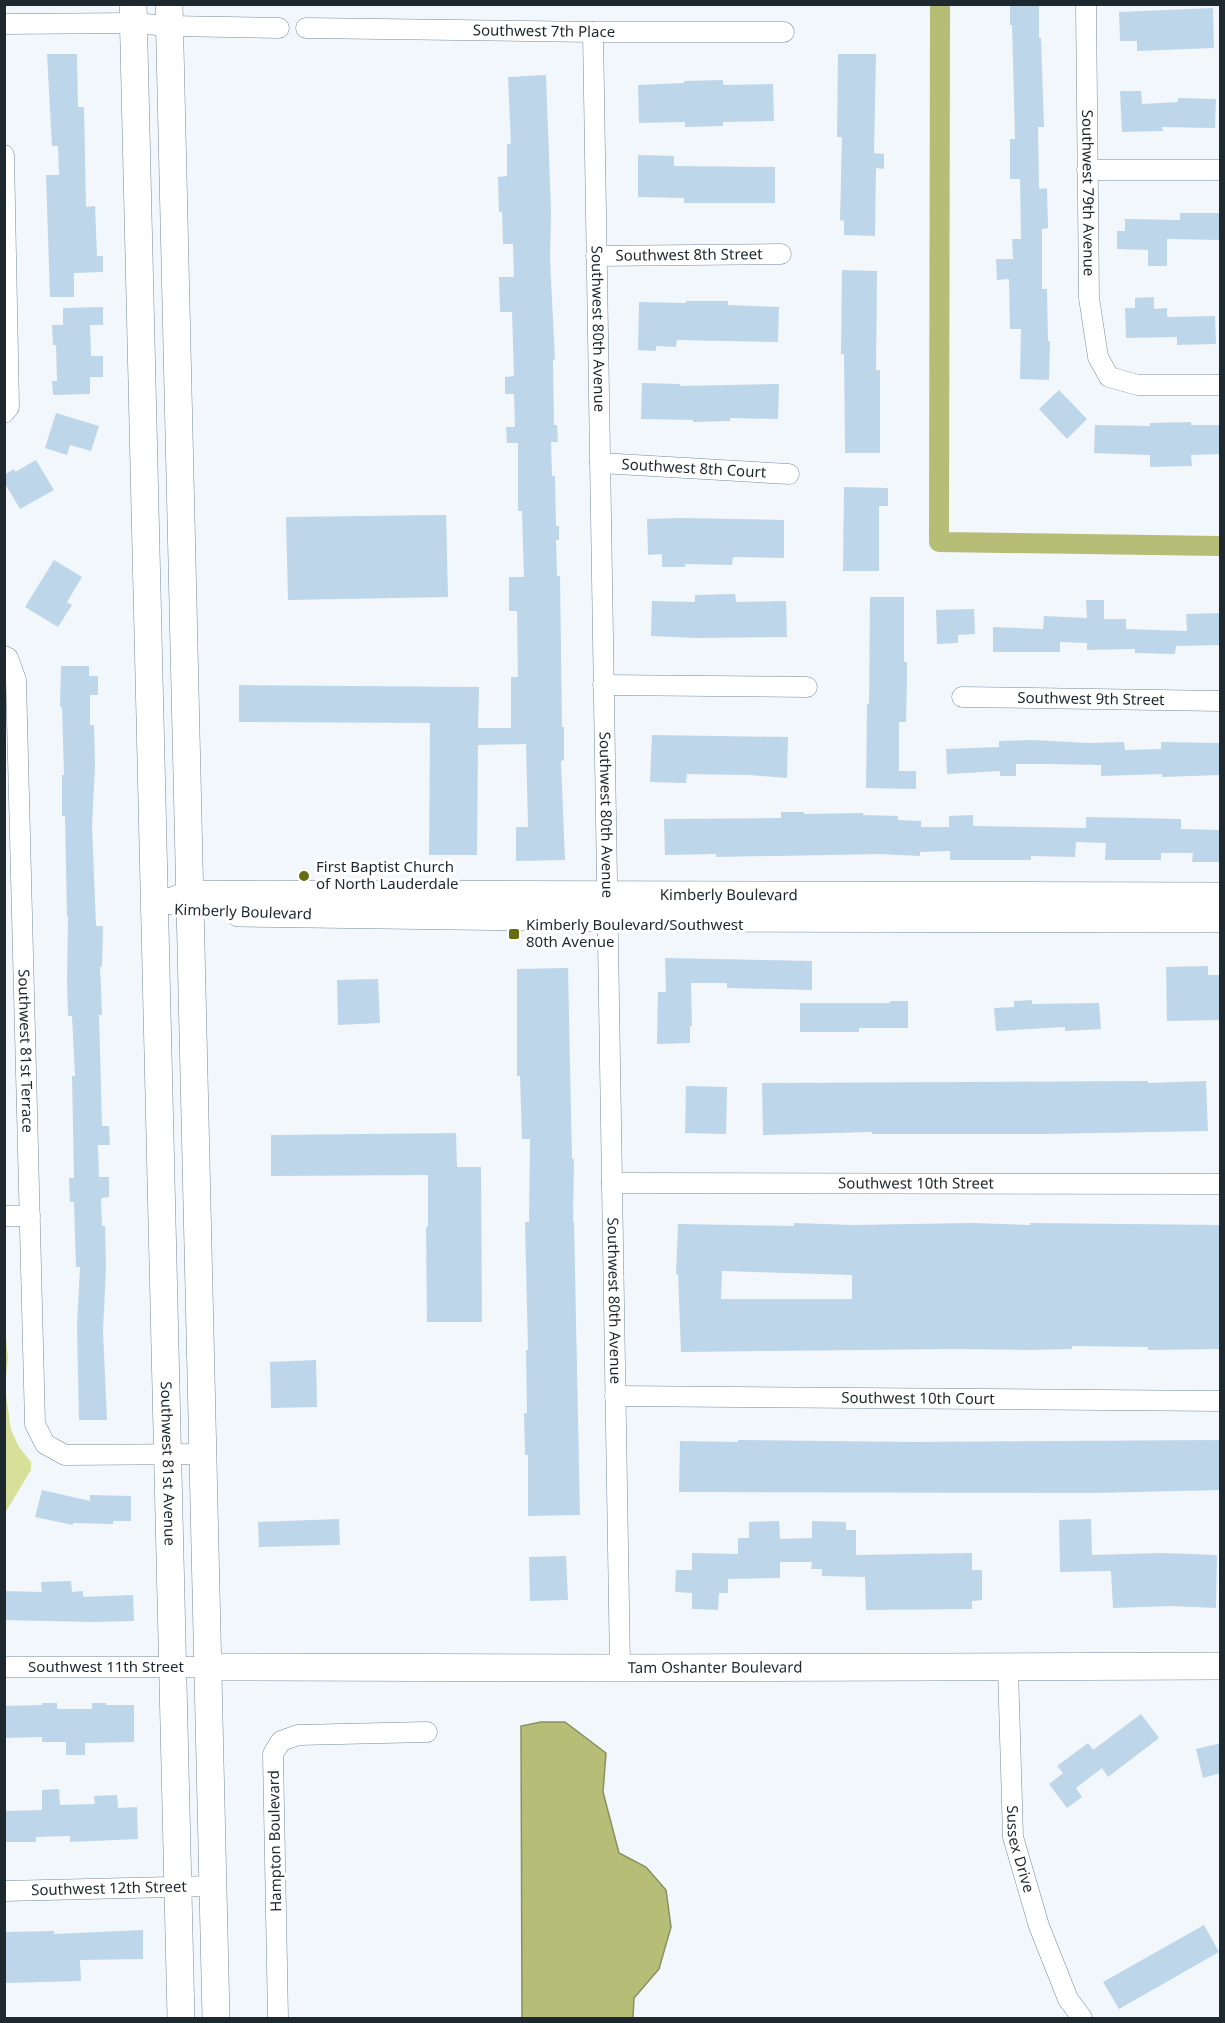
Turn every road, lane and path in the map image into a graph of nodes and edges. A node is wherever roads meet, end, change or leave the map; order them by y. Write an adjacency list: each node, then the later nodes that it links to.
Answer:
1 (1086, 4): 10 (street, Southwest 79th Avenue)
2 (134, 14): 3 (street); 4 (street); 28 (street, Southwest 81st Avenue)
3 (169, 15): 5 (street); 26 (street)
4 (4, 24)
5 (279, 28)
6 (306, 28): 7 (street, Southwest 7th Place)
7 (592, 32): 8 (street, Southwest 7th Place); 14 (street, Southwest 80th Avenue)
8 (784, 32)
9 (4, 155): 12 (street)
10 (1088, 170): 11 (street); 15 (street, Southwest 79th Avenue)
11 (1221, 170)
12 (6, 231): 16 (street)
13 (781, 254): 14 (street, Southwest 8th Street)
14 (596, 256): 17 (street, Southwest 80th Avenue)
15 (1221, 386)
16 (4, 413)
17 (600, 463): 18 (street, Southwest 8th Court); 20 (street, Southwest 80th Avenue)
18 (789, 474)
19 (6, 657): 24 (street, Southwest 81st Terrace)
20 (603, 685): 21 (street); 27 (street, Southwest 80th Avenue)
21 (807, 687)
22 (962, 698): 23 (street, Southwest 9th Street)
23 (1221, 701)
24 (12, 856): 33 (street, Southwest 81st Terrace)
25 (1221, 896): 27 (street, Kimberly Boulevard)
26 (190, 903): 27 (street, Kimberly Boulevard); 28 (street, Kimberly Boulevard); 37 (street)
27 (606, 906): 29 (street, Kimberly Boulevard); 30 (street, Southwest 80th Avenue)
28 (154, 908): 36 (street, Southwest 81st Avenue)
29 (1221, 920)
30 (612, 1183): 31 (street, Southwest 10th Street); 34 (street, Southwest 80th Avenue)
31 (1221, 1184)
32 (4, 1216): 33 (street)
33 (30, 1216): 36 (street, Southwest 81st Terrace)
34 (615, 1396): 35 (street, Southwest 10th Court); 42 (street, Southwest 80th Avenue)
35 (1221, 1401)
36 (167, 1454): 37 (street); 38 (street, Southwest 81st Avenue)
37 (203, 1454): 41 (street)
38 (172, 1666): 40 (street, Southwest 11th Street); 41 (street, Southwest 11th Street); 46 (street, Southwest 81st Avenue)
39 (1221, 1666): 43 (street, Tam Oshanter Boulevard)
40 (4, 1667)
41 (208, 1667): 42 (street, Tam Oshanter Boulevard); 45 (street)
42 (620, 1668): 43 (street, Tam Oshanter Boulevard)
43 (1008, 1668): 51 (street, Sussex Drive)
44 (428, 1732): 50 (street, Hampton Boulevard)
45 (213, 1886): 46 (street, Southwest 12th Street); 49 (street)
46 (178, 1887): 47 (street, Southwest 12th Street); 48 (street, Southwest 81st Avenue)
47 (4, 1891)
48 (181, 2019)
49 (216, 2019)
50 (278, 2019)
51 (1082, 2019)

